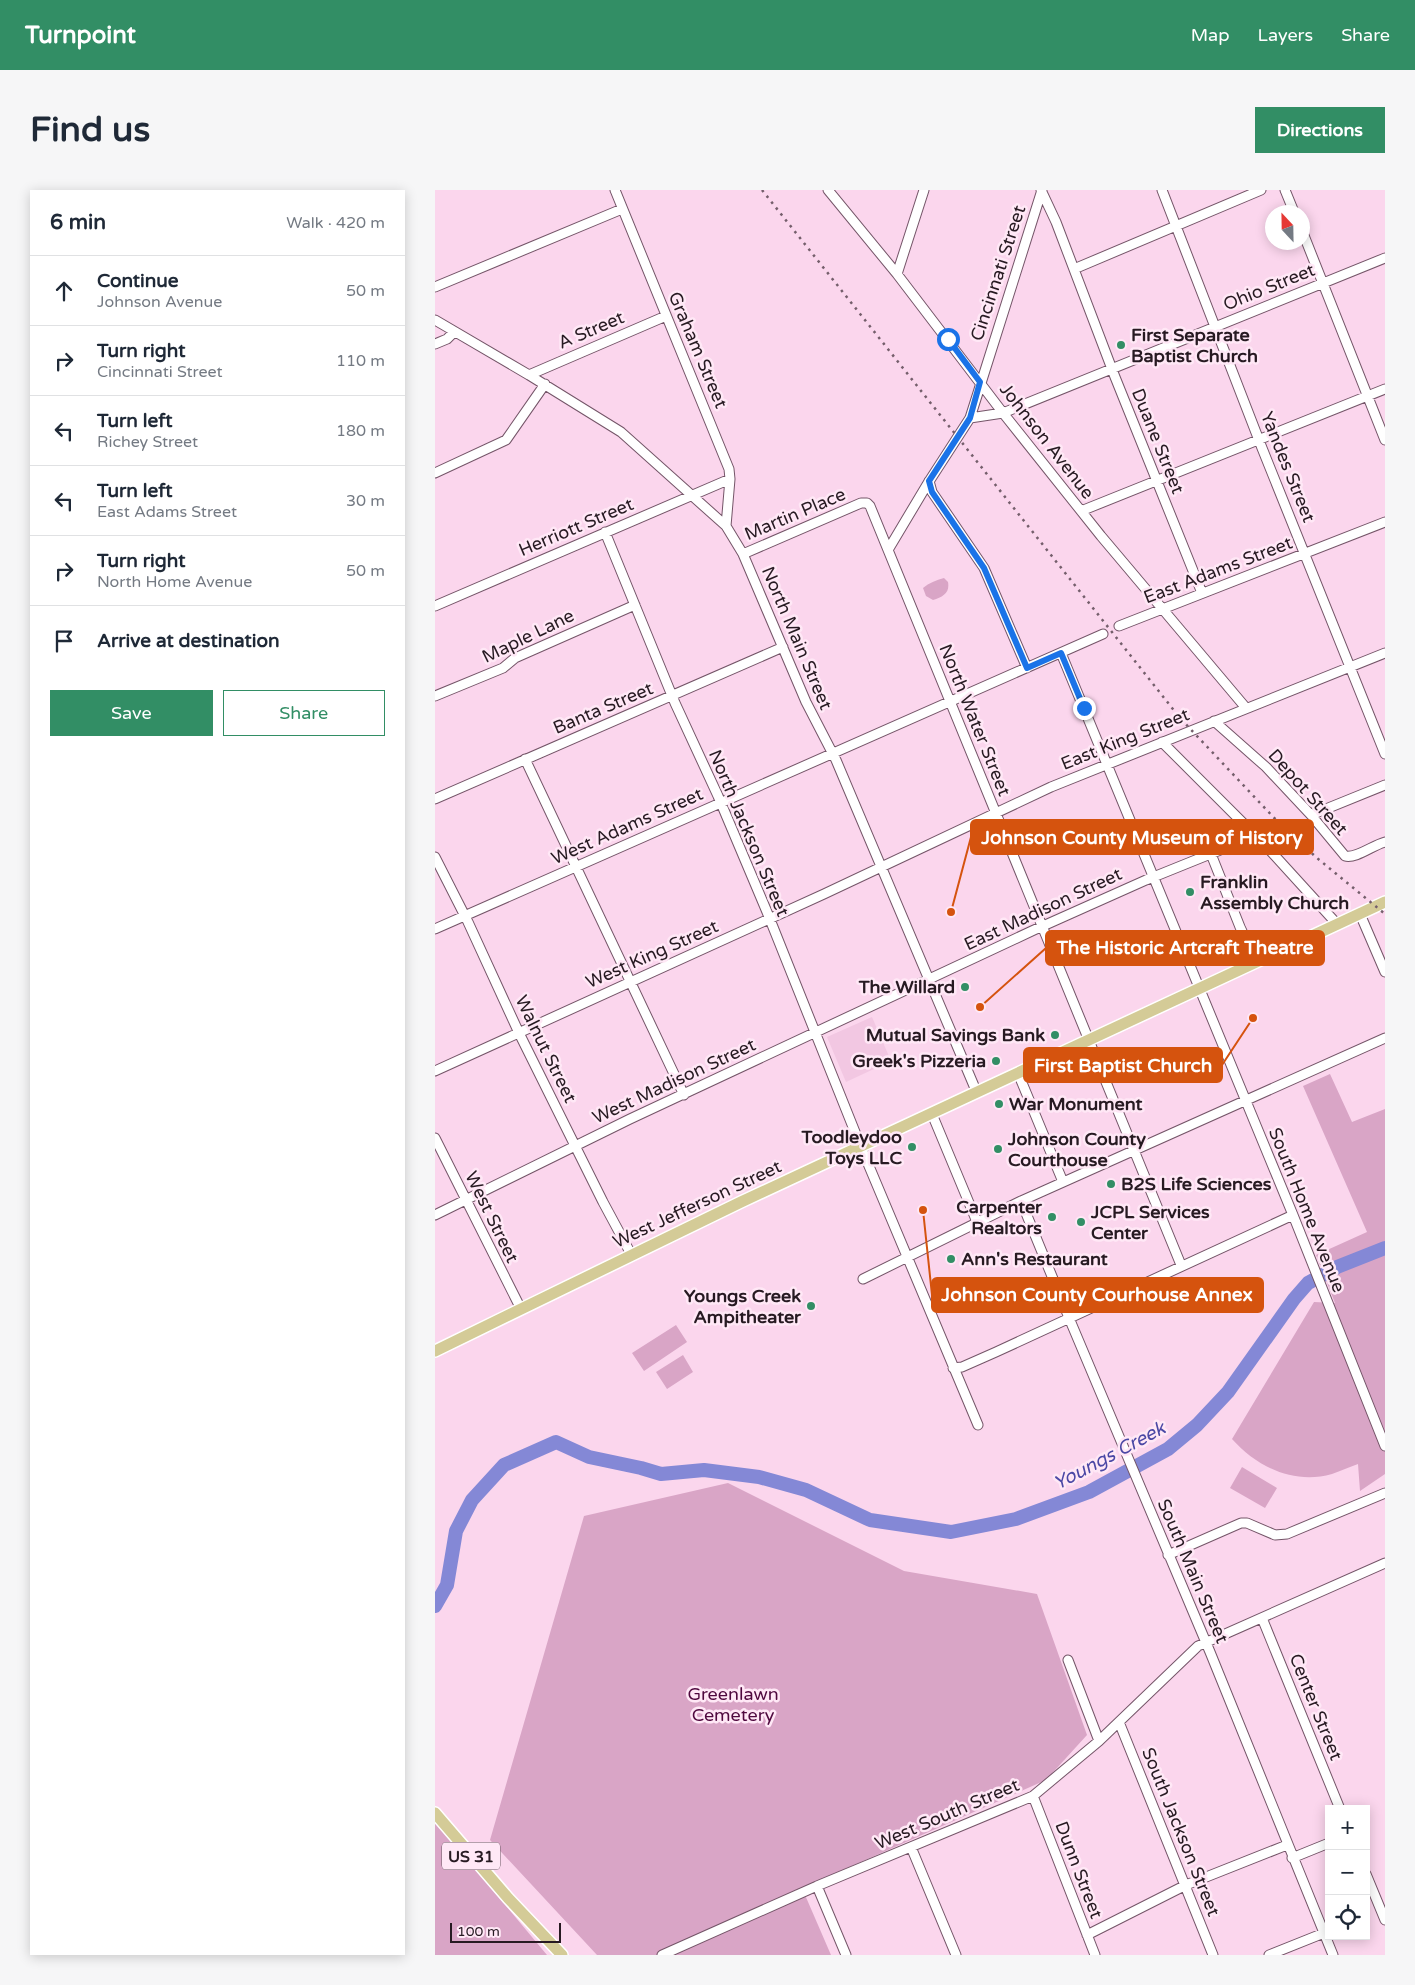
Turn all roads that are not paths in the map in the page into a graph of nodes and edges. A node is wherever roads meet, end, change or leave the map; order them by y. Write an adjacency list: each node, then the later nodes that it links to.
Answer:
1 (615, 190): 9 (street, Graham Street)
2 (828, 190): 14 (street, Johnson Avenue)
3 (924, 190): 14 (street)
4 (1042, 190): 13 (street, Duane Street); 24 (street, Cincinnati Street)
5 (1162, 190): 10 (street, Yandes Street)
6 (1261, 190): 10 (street)
7 (1285, 190): 8 (street)
8 (1291, 205)
9 (622, 209): 16 (street); 17 (street, Graham Street)
10 (1177, 226): 13 (street); 19 (street, Yandes Street)
11 (1309, 250): 15 (street)
12 (1385, 258): 15 (street, Ohio Street)
13 (1074, 269): 22 (street, Duane Street)
14 (897, 274): 24 (street, Johnson Avenue)
15 (1322, 283): 19 (street, Ohio Street); 27 (street)
16 (435, 287)
17 (666, 316): 23 (street, A Street); 33 (street, Graham Street)
18 (435, 320): 20 (street, North Main Street)
19 (1216, 327): 22 (street, Ohio Street); 30 (street, Yandes Street)
20 (454, 332): 21 (street); 23 (street, North Main Street)
21 (435, 344)
22 (1112, 368): 28 (street, Ohio Street); 34 (street, Duane Street)
23 (529, 375): 25 (street, North Main Street)
24 (980, 382): 28 (street, Johnson Avenue); 29 (street, Cincinnati Street)
25 (545, 384): 32 (street); 36 (street, North Main Street)
26 (1385, 389): 27 (street)
27 (1367, 396): 30 (street); 31 (street)
28 (1003, 413): 29 (street, Ohio Street); 37 (street, Johnson Avenue)
29 (970, 418): 35 (street, Cincinnati Street)
30 (1259, 439): 34 (street); 43 (street, Yandes Street)
31 (1385, 440)
32 (435, 473)
33 (730, 479): 36 (street, Herriott Street); 39 (street, Graham Street)
34 (1156, 480): 37 (street); 44 (street, Duane Street)
35 (929, 481): 41 (street, Cincinnati Street); 54 (street)
36 (691, 495): 39 (street, North Main Street); 40 (street, Herriott Street)
37 (1081, 511): 47 (street, Johnson Avenue)
38 (1385, 522): 43 (street, East Adams Street)
39 (726, 526): 42 (street, North Main Street)
40 (605, 532): 45 (street, North Jackson Street); 46 (street, Herriott Street)
41 (888, 550): 42 (street, Martin Place); 57 (street, North Water Street)
42 (743, 554): 50 (street, North Main Street)
43 (1305, 554): 44 (street, East Adams Street); 53 (street, Yandes Street)
44 (1202, 593): 47 (street, East Adams Street)
45 (635, 605): 55 (street, Maple Lane); 56 (street, North Jackson Street)
46 (435, 606)
47 (1162, 609): 48 (street, East Adams Street); 58 (street, Johnson Avenue)
48 (1119, 626)
49 (1103, 634): 52 (street)
50 (783, 647): 56 (street, Banta Street); 61 (street, North Main Street)
51 (1385, 652): 53 (street, East King Street)
52 (1061, 653): 54 (street); 64 (street, South Home Avenue)
53 (1350, 667): 58 (street, East King Street); 62 (street, Yandes Street)
54 (1027, 668): 57 (street)
55 (435, 696)
56 (672, 696): 63 (street, Banta Street); 67 (street, North Jackson Street)
57 (950, 702): 61 (street); 68 (street, North Water Street)
58 (1246, 708): 59 (street, East King Street)
59 (1214, 721): 60 (street, East King Street); 69 (street, Depot Street)
60 (1162, 742): 64 (street, East King Street); 70 (street)
61 (833, 754): 67 (street, West Adams Street); 74 (street, North Main Street)
62 (1385, 754)
63 (525, 759): 66 (street, Banta Street); 75 (street)
64 (1107, 764): 68 (street, East King Street); 76 (street, South Home Avenue)
65 (1385, 785): 69 (street)
66 (435, 798)
67 (721, 803): 75 (street, West Adams Street); 80 (street, North Jackson Street)
68 (995, 812): 74 (street, East King Street); 82 (street, North Water Street)
69 (1311, 815): 71 (street, Depot Street)
70 (1255, 836): 72 (street, East Madison Street); 81 (street)
71 (1385, 842)
72 (1211, 854): 76 (street, East Madison Street); 84 (street)
73 (435, 857): 79 (street, Walnut Street)
74 (881, 866): 80 (street, West King Street); 86 (street, North Main Street)
75 (576, 867): 79 (street, West Adams Street); 87 (street)
76 (1155, 876): 82 (street, East Madison Street); 88 (street, South Home Avenue)
77 (1385, 902): 78 (main road, West Jefferson Street)
78 (1360, 914): 81 (main road, West Jefferson Street); 85 (street)
79 (465, 915): 83 (street, West Adams Street); 90 (street, Walnut Street)
80 (769, 919): 87 (street, West King Street); 89 (street, North Jackson Street)
81 (1337, 924): 84 (main road, West Jefferson Street)
82 (1043, 926): 86 (street, East Madison Street); 92 (street, North Water Street)
83 (435, 929)
84 (1256, 961): 88 (main road, West Jefferson Street)
85 (1385, 972)
86 (929, 980): 89 (street, West Madison Street); 95 (street, North Main Street)
87 (630, 981): 90 (street, West King Street); 96 (street)
88 (1199, 987): 92 (main road, West Jefferson Street); 97 (street, South Home Avenue)
89 (816, 1032): 96 (street, West Madison Street); 101 (street, North Jackson Street)
90 (519, 1034): 93 (street, West King Street); 100 (street, Walnut Street)
91 (1385, 1038): 97 (street)
92 (1089, 1040): 94 (main road, West Jefferson Street); 102 (street, North Water Street)
93 (435, 1071)
94 (1018, 1073): 95 (main road, West Jefferson Street); 103 (street)
95 (977, 1093): 98 (main road, West Jefferson Street)
96 (684, 1095): 100 (street, West Madison Street)
97 (1245, 1102): 102 (street); 107 (street, South Home Avenue)
98 (932, 1114): 101 (main road, West Jefferson Street); 108 (street)
99 (435, 1138): 104 (street, West Street)
100 (576, 1147): 104 (street, West Madison Street); 109 (street, Walnut Street)
101 (861, 1147): 109 (main road, West Jefferson Street); 110 (street)
102 (1134, 1151): 103 (street); 111 (street, North Water Street)
103 (1063, 1182): 105 (street)
104 (466, 1200): 106 (street, West Madison Street); 113 (street, West Street)
105 (1021, 1200): 108 (street); 114 (street, South Main Street)
106 (435, 1215)
107 (1293, 1215): 111 (street); 118 (street, South Home Avenue)
108 (977, 1222): 110 (street)
109 (631, 1254): 113 (main road, West Jefferson Street)
110 (907, 1258): 112 (street); 116 (street)
111 (1181, 1265): 114 (street)
112 (863, 1279)
113 (521, 1310): 115 (main road, West Jefferson Street)
114 (1069, 1318): 116 (street); 120 (street, South Main Street)
115 (435, 1351)
116 (953, 1368): 117 (street)
117 (978, 1425)
118 (1385, 1446)
119 (1385, 1493): 120 (street)
120 (1168, 1555): 123 (street, South Main Street)
121 (1385, 1563): 122 (street, West South Street)
122 (1262, 1618): 123 (street, West South Street); 128 (street, Center Street)
123 (1205, 1642): 125 (street, West South Street); 130 (street, South Main Street)
124 (1068, 1660): 126 (street)
125 (1119, 1722): 126 (street, West South Street); 135 (street, South Jackson Street)
126 (1099, 1741): 127 (street, West South Street)
127 (1033, 1796): 132 (street, West South Street); 139 (street, Dunn Street)
128 (1337, 1805)
129 (435, 1813): 140 (main road, US 31)
130 (1287, 1845): 133 (street, South Main Street); 135 (street)
131 (1325, 1845): 133 (street)
132 (911, 1847): 136 (street, West South Street); 143 (street)
133 (1292, 1858): 138 (street, South Main Street)
134 (1370, 1884): 137 (street)
135 (1186, 1885): 139 (street); 145 (street, South Jackson Street)
136 (817, 1886): 141 (street, West South Street); 142 (street)
137 (1385, 1920)
138 (1324, 1933): 146 (street); 147 (street, South Main Street)
139 (1087, 1935): 144 (street, Dunn Street)
140 (562, 1955)
141 (662, 1955)
142 (846, 1955)
143 (956, 1955)
144 (1095, 1955)
145 (1213, 1955)
146 (1269, 1955)
147 (1333, 1955)

